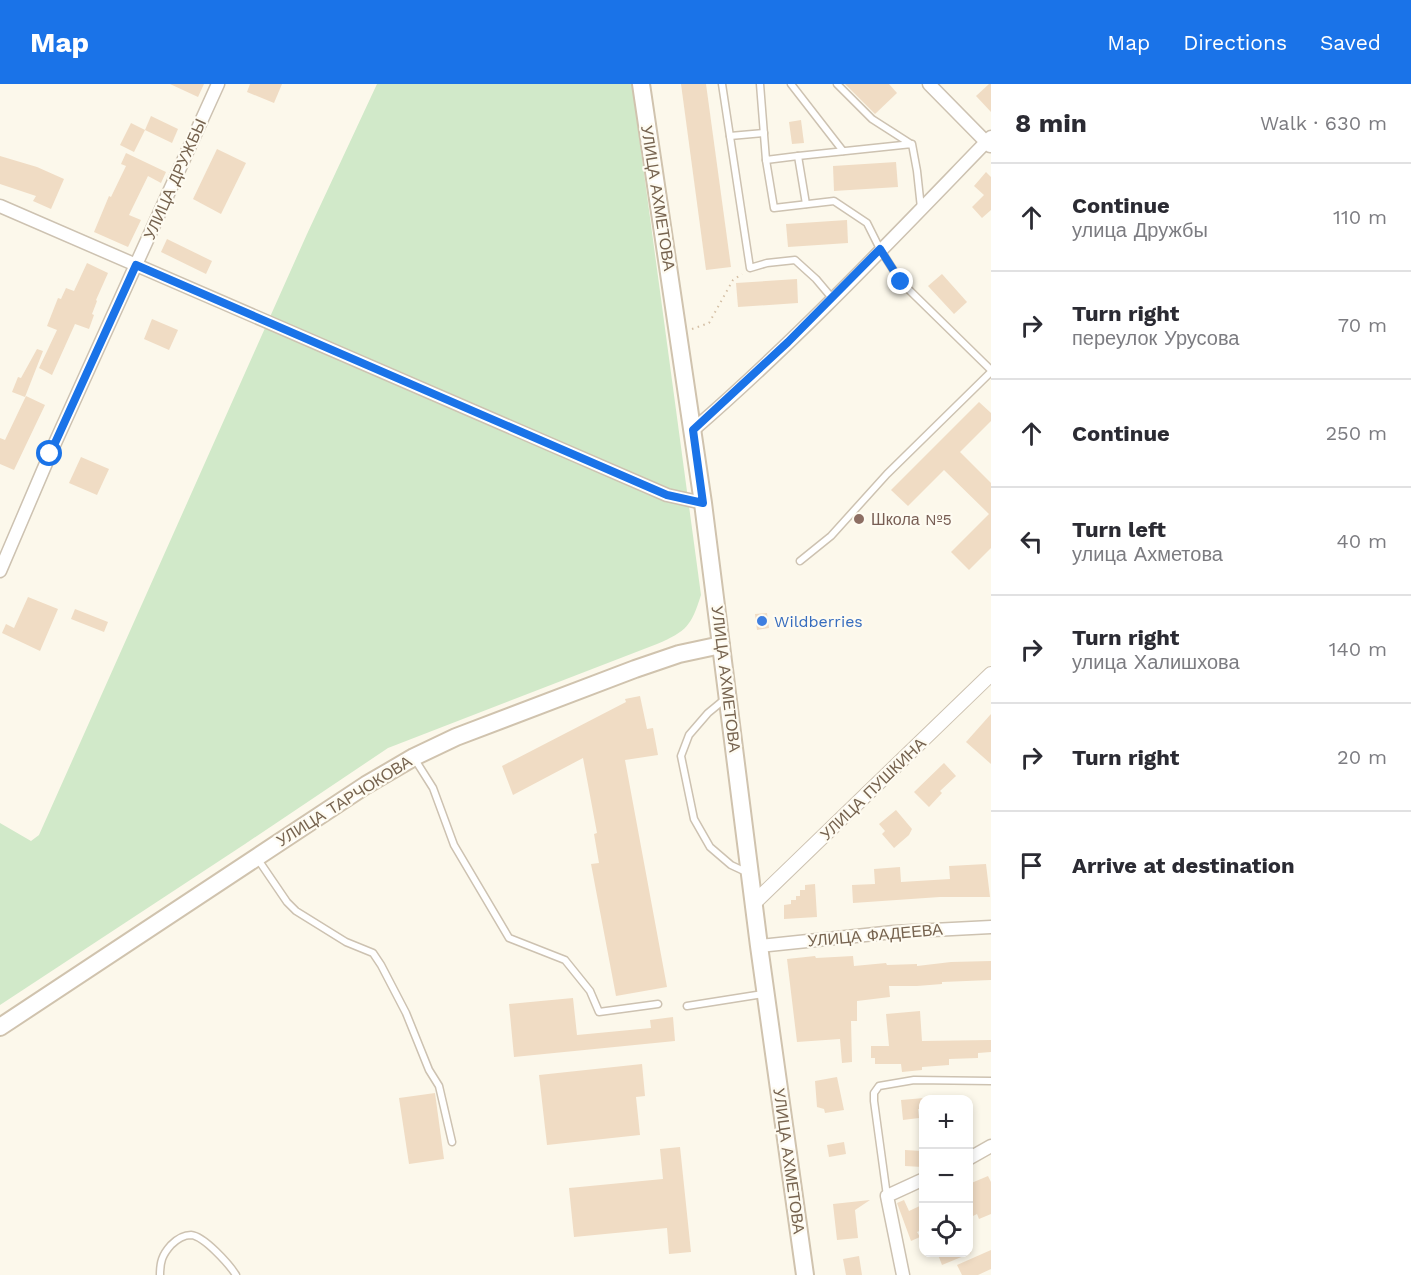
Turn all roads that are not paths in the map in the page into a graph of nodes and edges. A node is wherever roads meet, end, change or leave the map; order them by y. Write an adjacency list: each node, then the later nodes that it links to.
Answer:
1 (218, 84): 19 (street, УЛИЦА ДРУЖБЫ)
2 (641, 84): 22 (main road, УЛИЦА АХМЕТОВА)
3 (722, 84): 9 (lane)
4 (760, 84): 8 (lane)
5 (790, 84): 12 (lane)
6 (837, 84): 11 (lane)
7 (929, 84): 10 (street)
8 (764, 133): 9 (lane); 14 (lane)
9 (730, 136): 20 (lane)
10 (989, 142): 17 (street)
11 (912, 144): 12 (lane); 17 (lane)
12 (843, 151): 13 (lane)
13 (798, 156): 14 (lane); 15 (lane)
14 (766, 160): 15 (lane)
15 (806, 204): 18 (lane)
16 (0, 206): 19 (street)
17 (921, 209): 18 (street)
18 (880, 249): 20 (street); 21 (lane)
19 (136, 265): 23 (street); 25 (street, УЛИЦА ДРУЖБЫ)
20 (832, 298): 22 (street)
21 (991, 371): 24 (lane)
22 (693, 430): 23 (main road, УЛИЦА АХМЕТОВА)
23 (703, 503): 26 (main road, УЛИЦА АХМЕТОВА)
24 (800, 561)
25 (0, 571)
26 (721, 645): 28 (main road, УЛИЦА АХМЕТОВА); 29 (main road, УЛИЦА ТАРЧОКОВА)
27 (991, 674): 32 (street, УЛИЦА ПУШКИНА)
28 (728, 697): 31 (main road, УЛИЦА АХМЕТОВА); 31 (lane)
29 (414, 757): 30 (main road, УЛИЦА ТАРЧОКОВА); 36 (lane)
30 (256, 857): 38 (main road, УЛИЦА ТАРЧОКОВА); 40 (lane)
31 (751, 874): 32 (main road, УЛИЦА АХМЕТОВА)
32 (754, 903): 34 (main road, УЛИЦА АХМЕТОВА)
33 (991, 927): 34 (street, УЛИЦА ФАДЕЕВА)
34 (759, 946): 35 (main road, УЛИЦА АХМЕТОВА)
35 (766, 993): 37 (lane); 47 (main road, УЛИЦА АХМЕТОВА)
36 (658, 1004)
37 (687, 1006)
38 (0, 1027)
39 (991, 1081): 44 (lane)
40 (452, 1142)
41 (991, 1146): 42 (street)
42 (973, 1157)
43 (919, 1181): 44 (street)
44 (887, 1196): 48 (street)
45 (160, 1275): 46 (lane)
46 (236, 1275)
47 (805, 1275)
48 (903, 1275)

